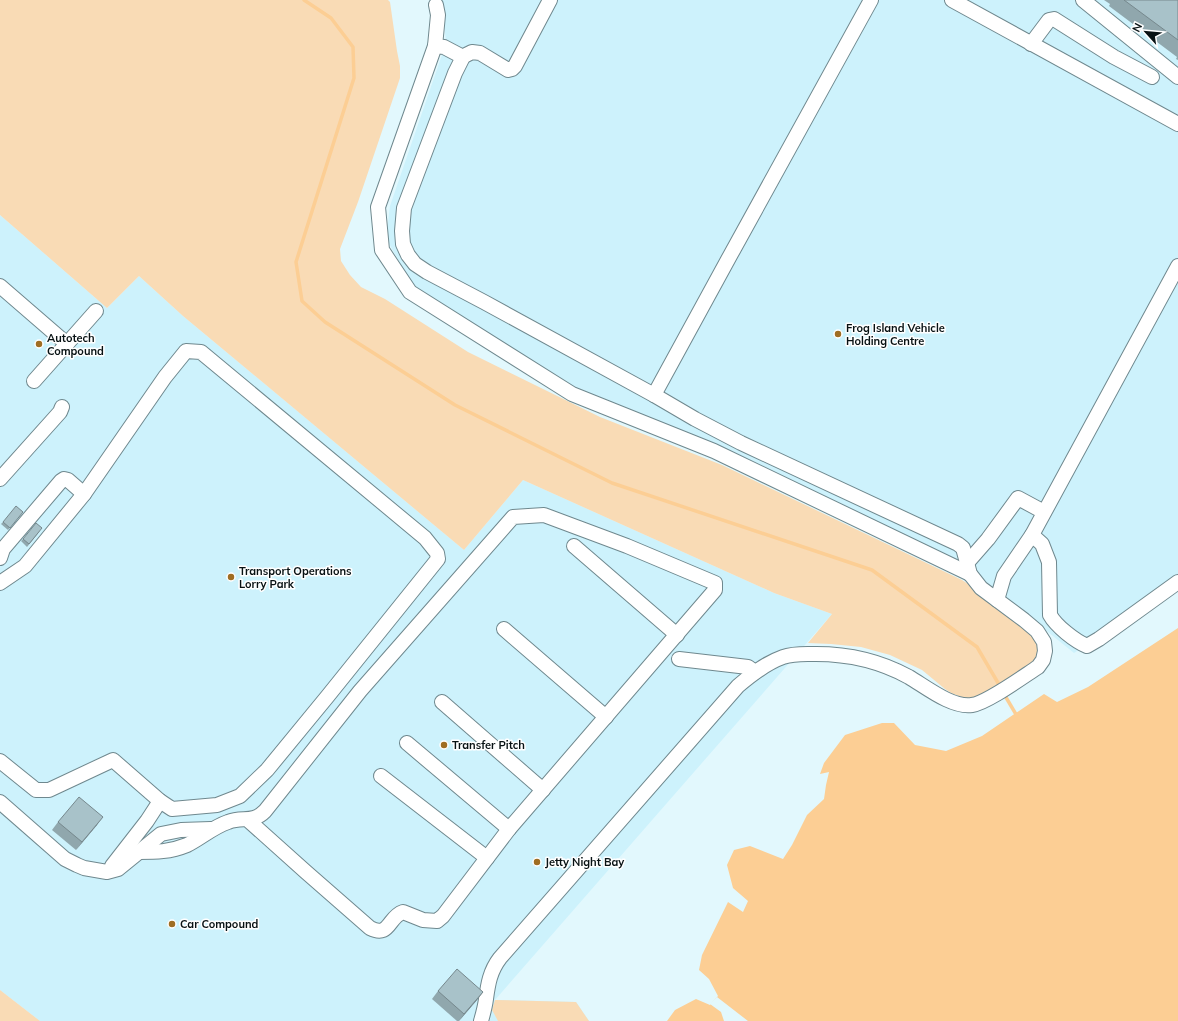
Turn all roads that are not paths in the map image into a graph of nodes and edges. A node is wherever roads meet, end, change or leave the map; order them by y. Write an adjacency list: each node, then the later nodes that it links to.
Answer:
1 (550, 0): 9 (street)
2 (871, 0): 18 (street)
3 (952, 0): 6 (street)
4 (1083, 0): 11 (street)
5 (436, 5): 8 (street)
6 (974, 5): 7 (street)
7 (1031, 44): 10 (street); 12 (street)
8 (435, 46): 9 (street); 26 (street)
9 (463, 57): 18 (street)
10 (1152, 77)
11 (1178, 77)
12 (1178, 124)
13 (1178, 266): 22 (street)
14 (0, 286): 16 (street)
15 (96, 311): 16 (street)
16 (67, 344): 17 (street)
17 (34, 381)
18 (654, 395): 26 (street)
19 (62, 407): 20 (street)
20 (0, 478)
21 (84, 494): 25 (street); 28 (street); 40 (street)
22 (1044, 512): 23 (street); 26 (street)
23 (1032, 536): 27 (street); 29 (street)
24 (574, 546): 31 (street)
25 (0, 558)
26 (969, 569): 29 (street)
27 (1178, 582)
28 (0, 583)
29 (997, 600): 33 (street)
30 (504, 629): 35 (street)
31 (677, 635): 35 (street); 42 (street)
32 (679, 659): 33 (street)
33 (755, 672): 46 (street)
34 (442, 702): 39 (street)
35 (606, 717): 39 (street)
36 (407, 743): 43 (street)
37 (0, 761): 40 (street)
38 (382, 776): 44 (street)
39 (543, 790): 43 (street)
40 (160, 801): 45 (street)
41 (0, 802): 45 (street)
42 (248, 820): 44 (street); 45 (street)
43 (509, 829): 44 (street)
44 (487, 858)
45 (107, 872)
46 (481, 1021)

